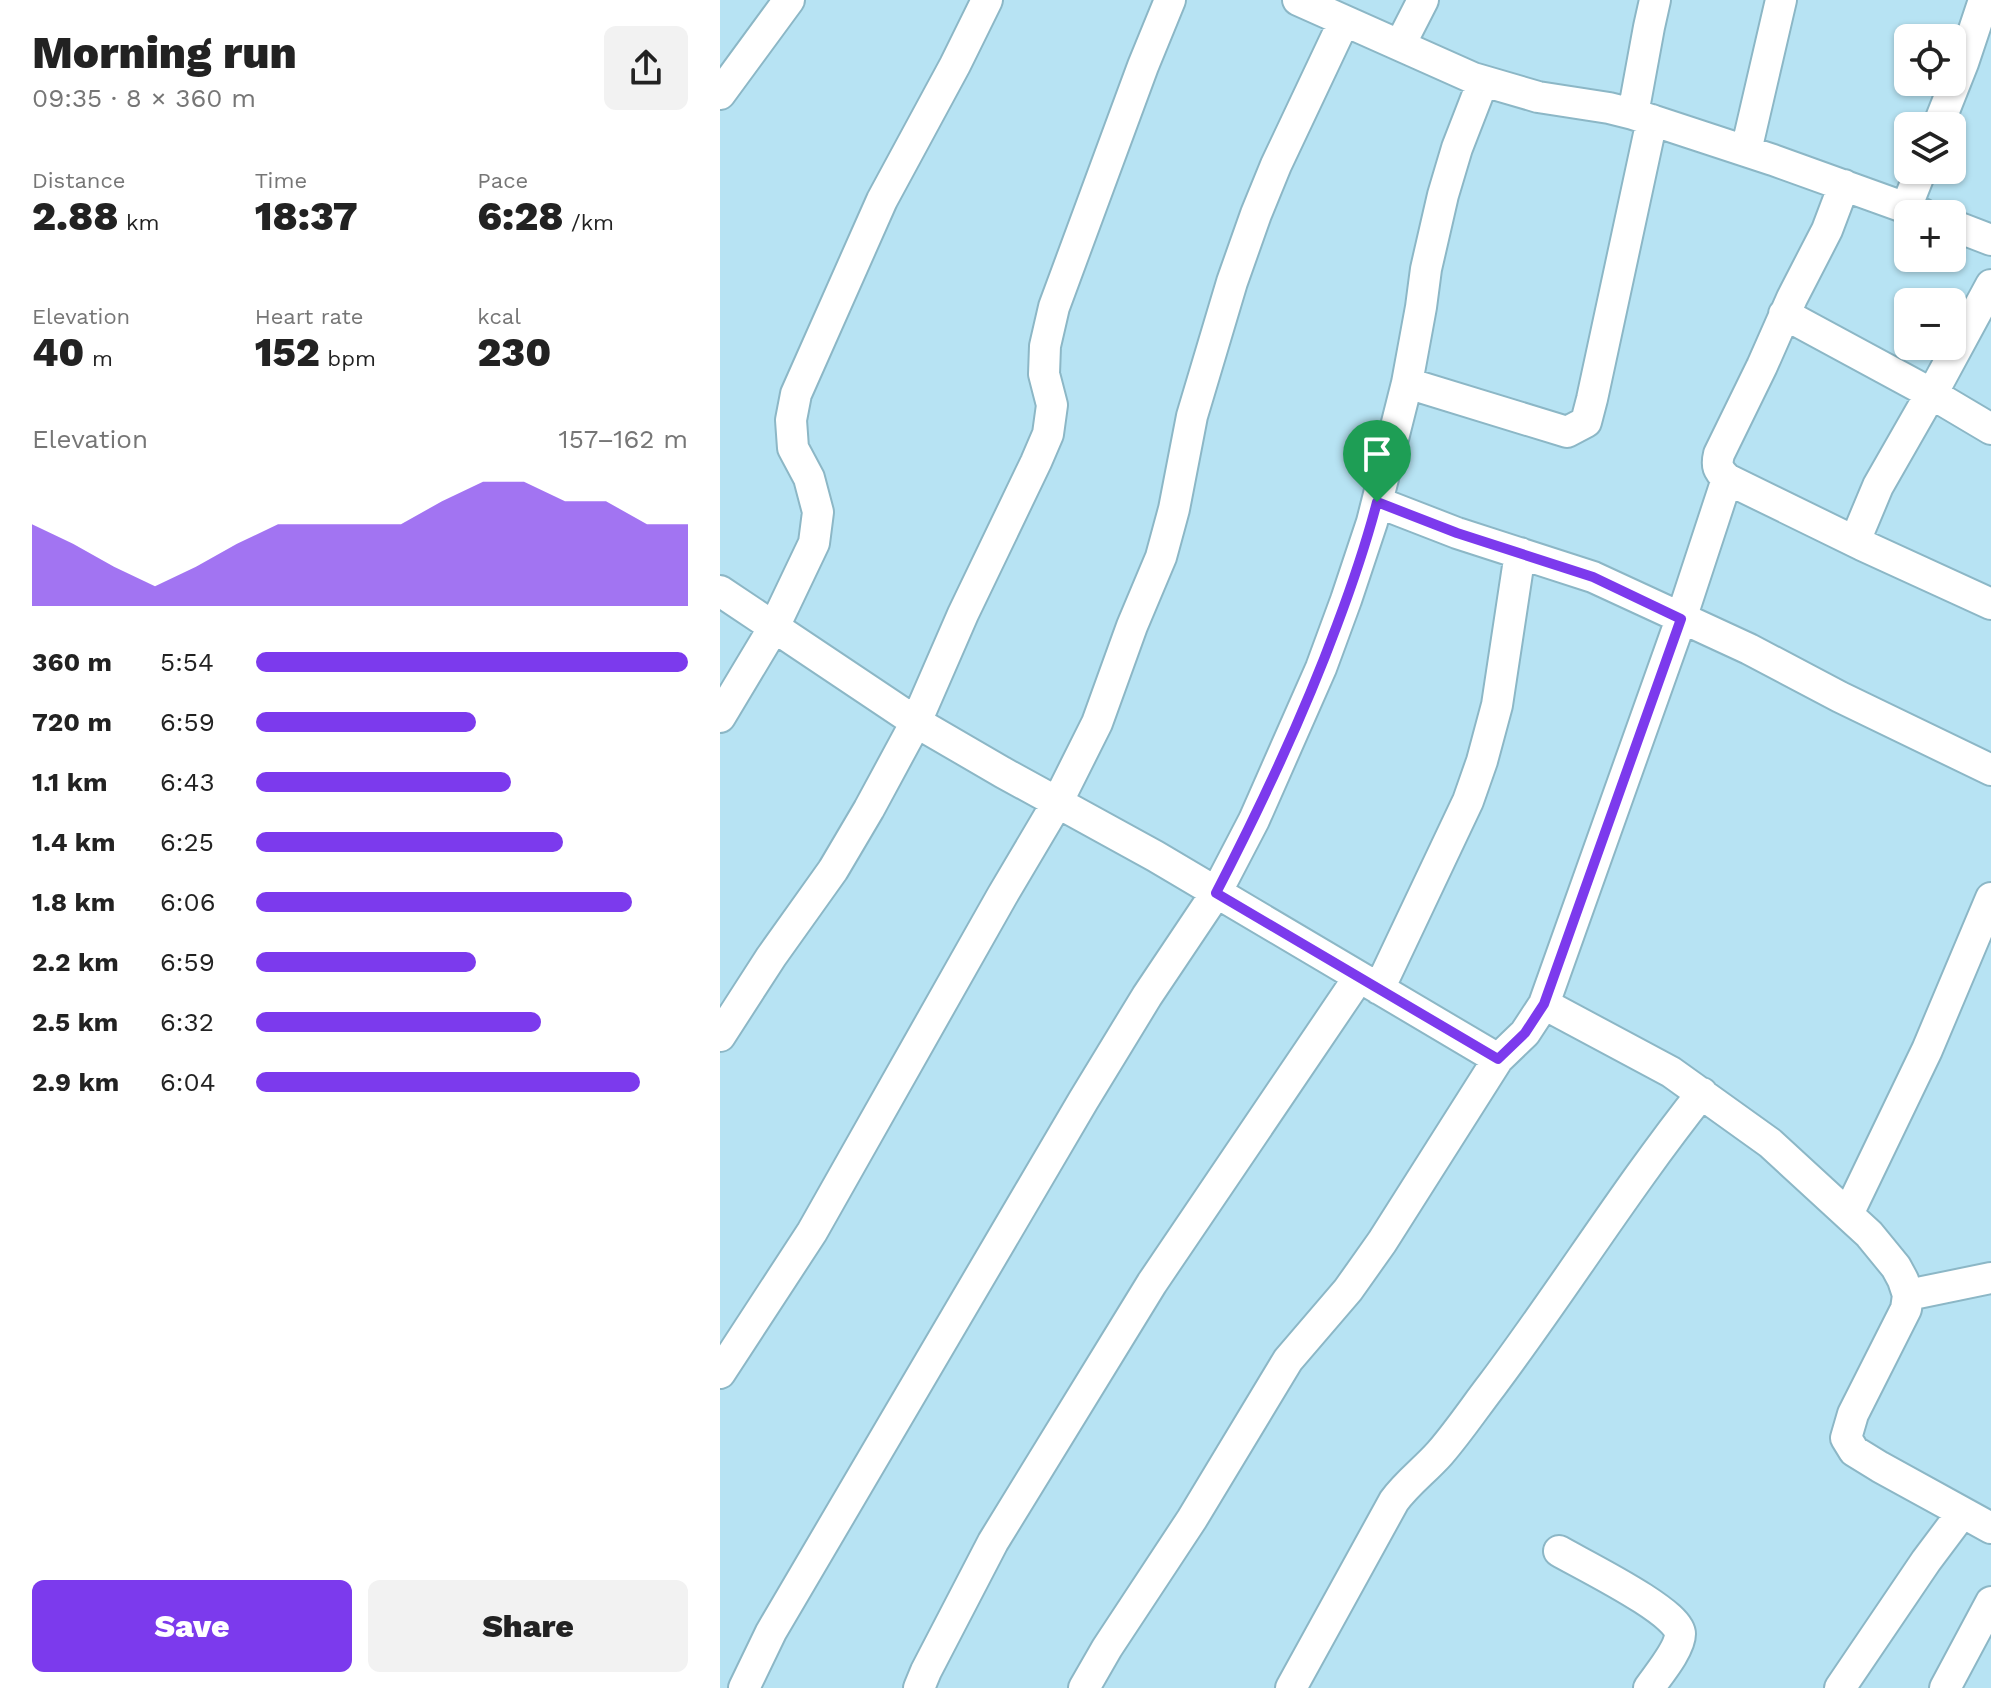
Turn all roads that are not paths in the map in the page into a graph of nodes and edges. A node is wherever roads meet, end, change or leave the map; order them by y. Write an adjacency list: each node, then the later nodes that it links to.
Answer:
1 (789, 0): 12 (street)
2 (987, 0): 32 (street)
3 (1170, 0): 34 (street)
4 (1298, 0): 9 (street)
5 (1423, 0): 10 (street)
6 (1655, 0): 14 (street)
7 (1781, 0): 15 (street)
8 (1984, 0): 13 (street)
9 (1344, 21): 10 (street); 36 (street)
10 (1400, 45): 11 (street)
11 (1483, 81): 14 (street); 22 (street)
12 (720, 94)
13 (1944, 112)
14 (1643, 117): 15 (street); 22 (street)
15 (1746, 151): 16 (street)
16 (1844, 185): 17 (street); 21 (street)
17 (1894, 204)
18 (1966, 230): 19 (street)
19 (1991, 240)
20 (1991, 285): 23 (street)
21 (1784, 314): 23 (street); 25 (street)
22 (1407, 383): 26 (street)
23 (1932, 394): 24 (street); 27 (street)
24 (1991, 429)
25 (1727, 479): 27 (street); 31 (street)
26 (1377, 502): 28 (street); 37 (street)
27 (1855, 541): 30 (street)
28 (1520, 553): 31 (street); 39 (street)
29 (720, 591): 32 (street)
30 (1991, 604)
31 (1681, 619): 35 (street); 40 (street)
32 (774, 627): 33 (street); 34 (street)
33 (720, 717)
34 (916, 722): 36 (street); 41 (street)
35 (1991, 770)
36 (1057, 803): 37 (street); 47 (street)
37 (1216, 893): 39 (street); 52 (street)
38 (1991, 898): 44 (street)
39 (1369, 983): 42 (street); 53 (street)
40 (1544, 1004): 42 (street); 43 (street)
41 (720, 1036)
42 (1498, 1059): 54 (street)
43 (1702, 1093): 44 (street); 55 (street)
44 (1848, 1214): 46 (street)
45 (1991, 1278): 46 (street)
46 (1908, 1295): 48 (street)
47 (720, 1373)
48 (1962, 1513): 49 (street); 57 (street)
49 (1991, 1528)
50 (1559, 1551): 56 (street)
51 (1991, 1602): 58 (street)
52 (744, 1688)
53 (919, 1688)
54 (1084, 1688)
55 (1291, 1688)
56 (1649, 1688)
57 (1840, 1688)
58 (1945, 1688)

